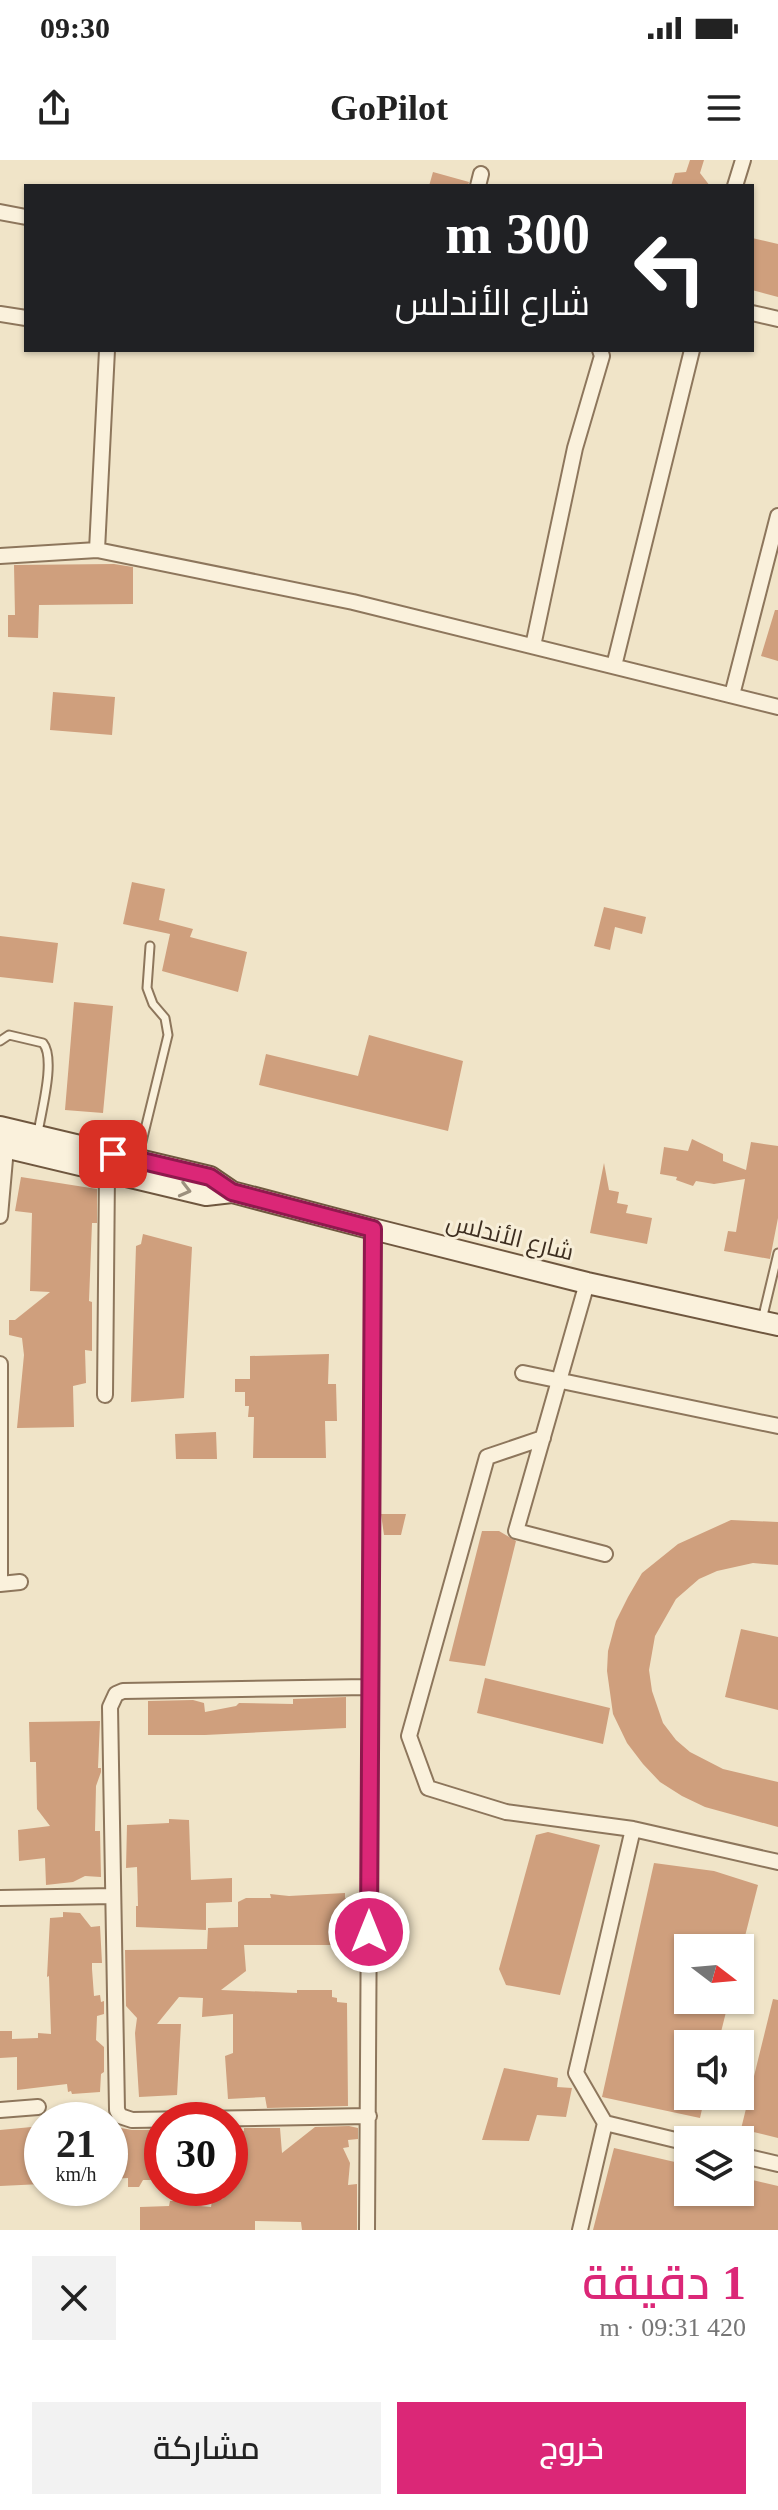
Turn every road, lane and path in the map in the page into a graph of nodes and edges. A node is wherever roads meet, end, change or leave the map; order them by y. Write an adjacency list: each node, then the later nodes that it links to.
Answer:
1 (743, 160): 2 (street)
2 (736, 184)
3 (0, 212): 4 (street)
4 (24, 217)
5 (754, 313): 8 (street)
6 (0, 314): 7 (street)
7 (24, 318)
8 (778, 319)
9 (107, 352): 13 (street)
10 (601, 352): 15 (street)
11 (692, 352): 16 (street)
12 (778, 516): 17 (street)
13 (97, 550): 14 (street); 15 (street)
14 (0, 556)
15 (533, 646): 16 (street)
16 (614, 666): 17 (street)
17 (732, 695): 18 (street)
18 (778, 707)
19 (150, 946): 24 (lane)
20 (0, 1041): 22 (lane)
21 (0, 1127): 22 (main road, شارع الأندلس)
22 (37, 1136): 24 (main road, شارع الأندلس)
23 (3, 1147): 25 (main road, شارع الأندلس); 27 (street)
24 (138, 1160): 26 (main road, شارع الأندلس)
25 (107, 1171): 26 (main road, شارع الأندلس, one-way to 26); 35 (street)
26 (232, 1192): 28 (main road, شارع الأندلس)
27 (0, 1216)
28 (373, 1229): 30 (main road, شارع الأندلس); 41 (street)
29 (778, 1253): 31 (lane)
30 (587, 1283): 31 (main road, شارع الأندلس); 34 (street)
31 (770, 1324)
32 (0, 1364): 40 (street)
33 (523, 1373): 34 (street)
34 (559, 1379): 36 (street); 37 (street)
35 (105, 1395)
36 (778, 1426)
37 (543, 1438): 38 (street); 42 (street)
38 (605, 1554)
39 (20, 1582): 40 (street)
40 (0, 1584)
41 (368, 1687): 44 (street); 48 (street)
42 (633, 1829): 43 (street); 49 (street)
43 (778, 1862)
44 (113, 1896): 45 (street); 48 (street)
45 (0, 1898)
46 (24, 2108): 47 (street)
47 (0, 2110)
48 (369, 2116): 53 (street)
49 (605, 2123): 50 (street); 54 (street)
50 (674, 2140)
51 (754, 2158): 52 (street)
52 (778, 2164)
53 (367, 2230)
54 (580, 2230)

